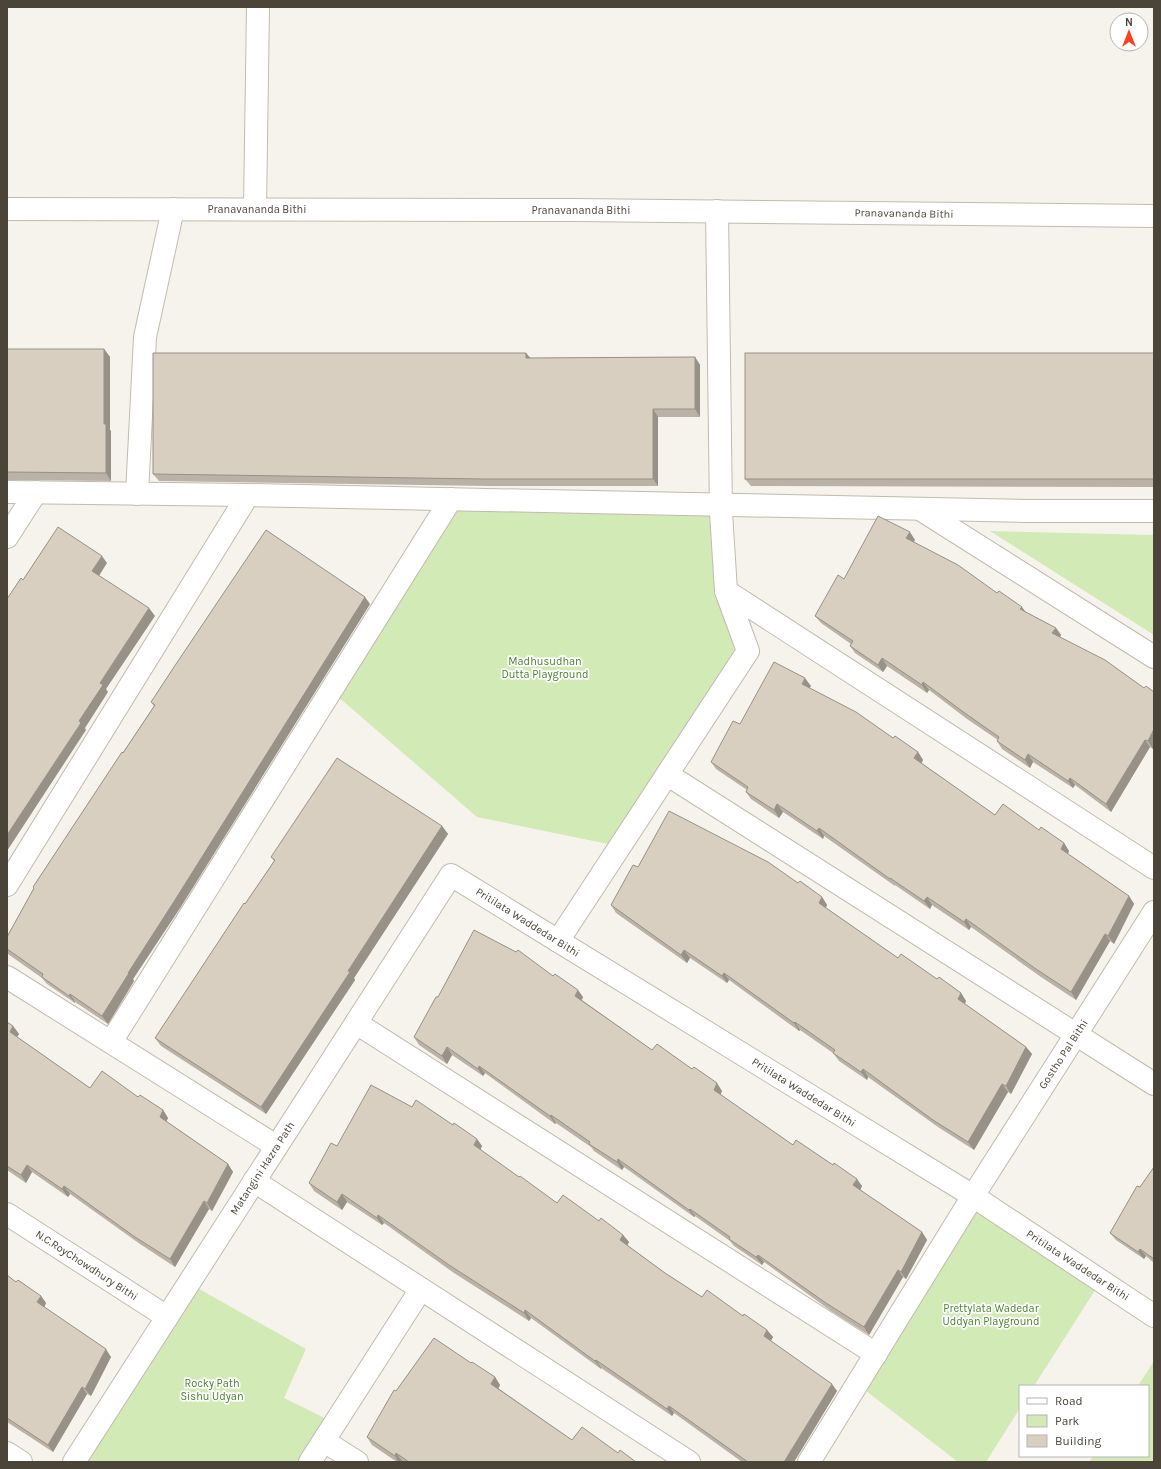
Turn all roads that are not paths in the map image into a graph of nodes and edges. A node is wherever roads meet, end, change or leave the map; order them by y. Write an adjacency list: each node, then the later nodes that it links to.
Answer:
1 (258, 7): 4 (street)
2 (7, 209): 3 (street, Pranavananda Bithi)
3 (173, 209): 4 (street, Pranavananda Bithi); 9 (street)
4 (255, 209): 5 (street, Pranavananda Bithi)
5 (717, 211): 6 (street, Pranavananda Bithi); 12 (street)
6 (1154, 216)
7 (7, 492): 8 (street)
8 (36, 492): 9 (street); 15 (street)
9 (137, 494): 10 (street)
10 (248, 495): 11 (street); 21 (street)
11 (451, 499): 12 (street); 27 (street)
12 (720, 505): 13 (street); 16 (street)
13 (920, 508): 14 (street); 17 (street)
14 (1154, 511)
15 (7, 537)
16 (726, 591): 18 (street); 19 (street)
17 (1154, 657)
18 (668, 775): 23 (street); 26 (street)
19 (1154, 868)
20 (451, 875): 23 (street, Pritilata Waddedar Bithi); 25 (street, Matangini Hazra Path)
21 (7, 885)
22 (1154, 912): 26 (street, Gostho Pal Bithi)
23 (558, 941): 31 (street, Pritilata Waddedar Bithi)
24 (7, 977): 27 (street)
25 (356, 1023): 29 (street, Matangini Hazra Path); 36 (street)
26 (1076, 1035): 28 (street); 31 (street, Gostho Pal Bithi)
27 (111, 1042): 29 (street)
28 (1154, 1084)
29 (276, 1146): 30 (street, Matangini Hazra Path)
30 (254, 1181): 33 (street); 35 (street, Matangini Hazra Path)
31 (973, 1196): 34 (street, Pritilata Waddedar Bithi); 36 (street, Gostho Pal Bithi)
32 (7, 1214): 35 (street, N.C.RoyChowdhury Bithi)
33 (421, 1289): 37 (street); 43 (street)
34 (1154, 1316)
35 (167, 1317): 40 (street, Matangini Hazra Path)
36 (876, 1354): 44 (street, Gostho Pal Bithi)
37 (324, 1442): 41 (street); 42 (street)
38 (7, 1453): 39 (street)
39 (21, 1462)
40 (74, 1462)
41 (310, 1462)
42 (357, 1462)
43 (689, 1462)
44 (809, 1462)

